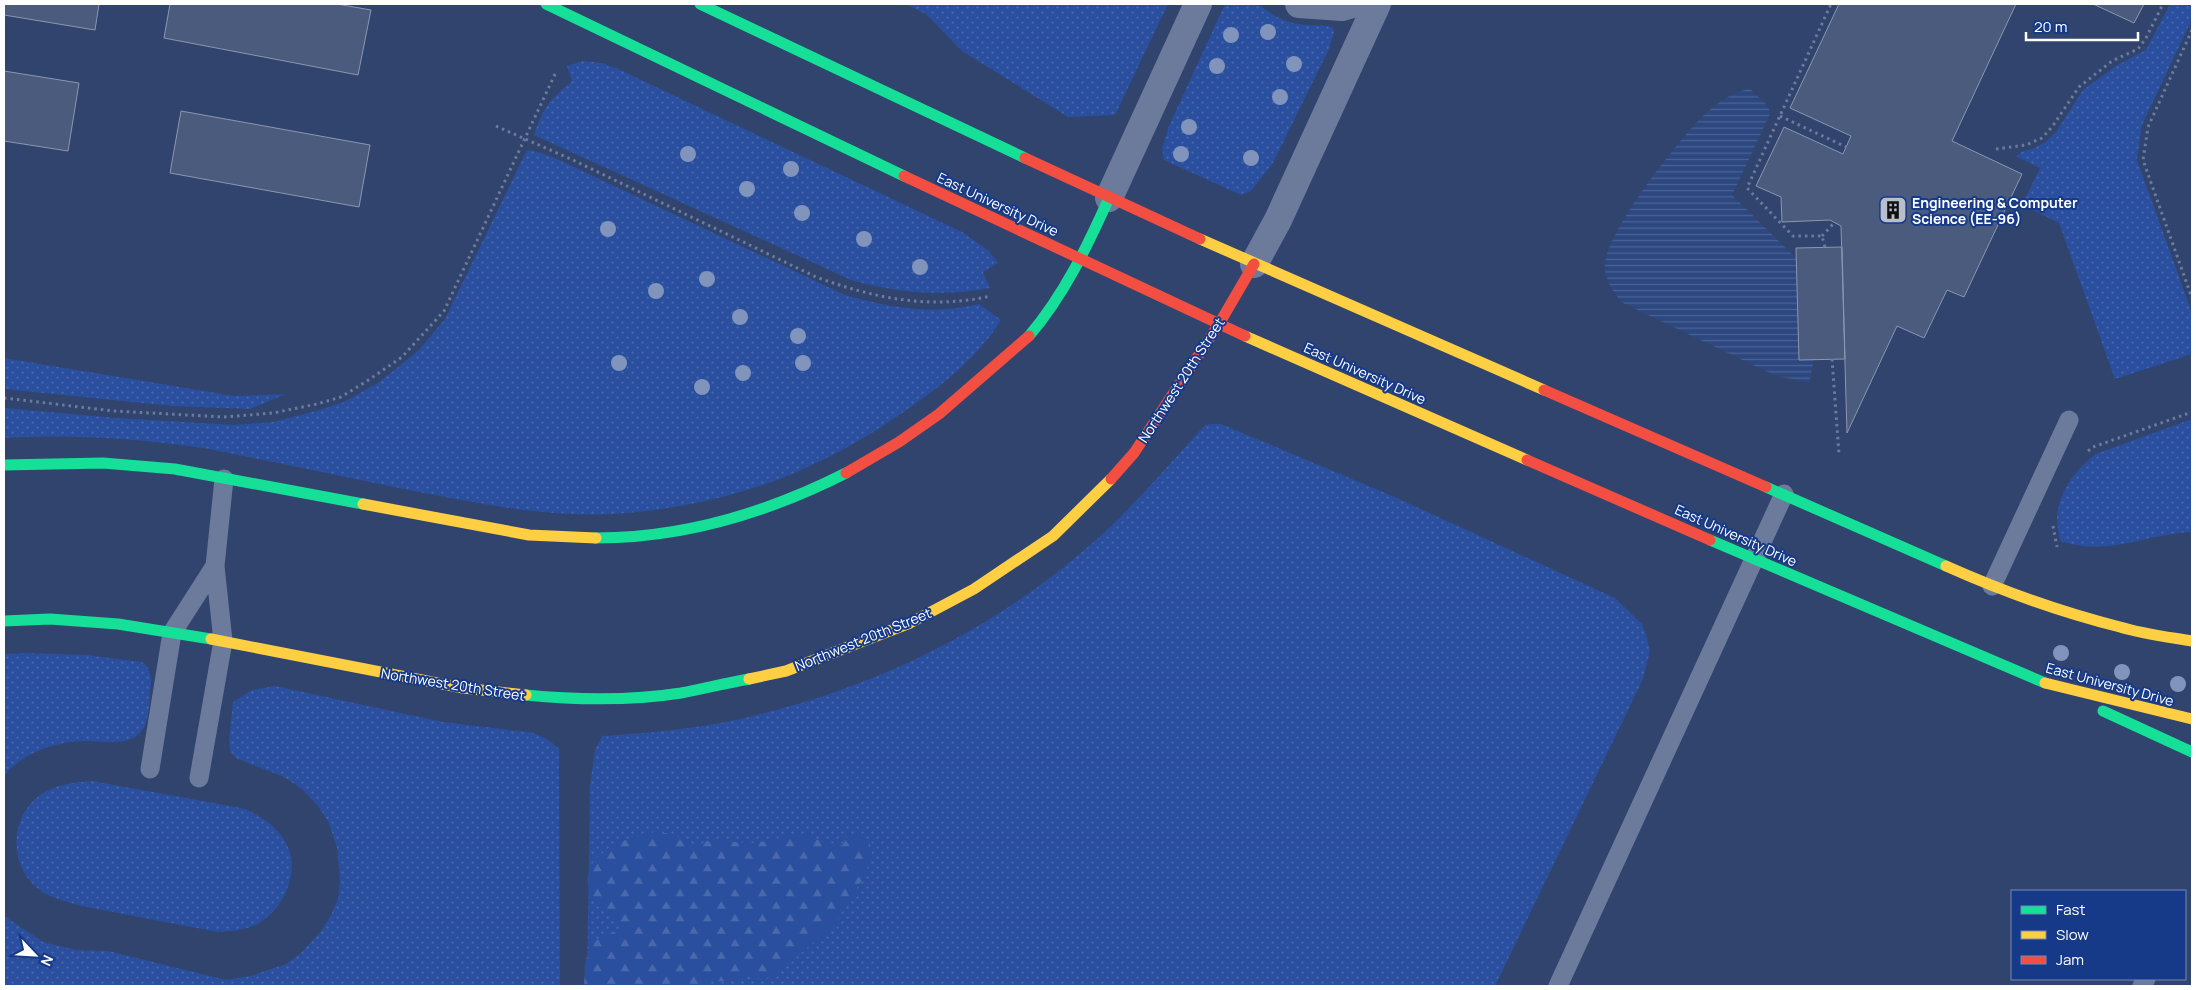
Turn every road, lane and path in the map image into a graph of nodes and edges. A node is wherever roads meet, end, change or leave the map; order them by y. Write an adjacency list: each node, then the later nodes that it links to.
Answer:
1 (546, 4): 20 (street, East University Drive)
2 (700, 4): 16 (street)
3 (1198, 4): 16 (street)
4 (1298, 4): 5 (street)
5 (1352, 4)
6 (1377, 4): 21 (street, Northwest 20th Street)
7 (1831, 4): 11 (path)
8 (2163, 4): 15 (path)
9 (2192, 30): 23 (path)
10 (556, 72): 13 (path)
11 (1780, 116): 14 (path); 18 (path)
12 (496, 126): 13 (path)
13 (525, 138): 22 (path); 26 (path)
14 (1846, 147)
15 (1996, 149)
16 (1109, 198): 20 (street); 21 (street)
17 (1835, 222): 18 (path)
18 (1822, 236): 19 (path)
19 (1825, 247)
20 (1080, 260): 24 (street, East University Drive); 32 (street)
21 (1254, 264): 24 (street, Northwest 20th Street); 33 (street)
22 (991, 296)
23 (2192, 298)
24 (1219, 324): 36 (street, East University Drive); 42 (street, Northwest 20th Street)
25 (1832, 359): 29 (path)
26 (4, 398)
27 (2192, 412): 30 (path)
28 (2069, 420): 38 (lane)
29 (1839, 454)
30 (2080, 456)
31 (4, 465): 32 (street)
32 (224, 479): 37 (lane)
33 (1784, 494): 36 (lane); 38 (street)
34 (2053, 523): 35 (path)
35 (2057, 546)
36 (1755, 560): 43 (street, East University Drive); 48 (lane)
37 (215, 566): 40 (lane); 42 (lane)
38 (1992, 586): 41 (street)
39 (4, 621): 40 (street, Northwest 20th Street)
40 (172, 633): 42 (street, Northwest 20th Street); 46 (lane)
41 (2192, 641)
42 (224, 642): 47 (lane)
43 (2043, 683): 44 (street, East University Drive); 45 (street)
44 (2192, 718)
45 (2192, 752)
46 (150, 769)
47 (199, 778)
48 (1558, 986)

